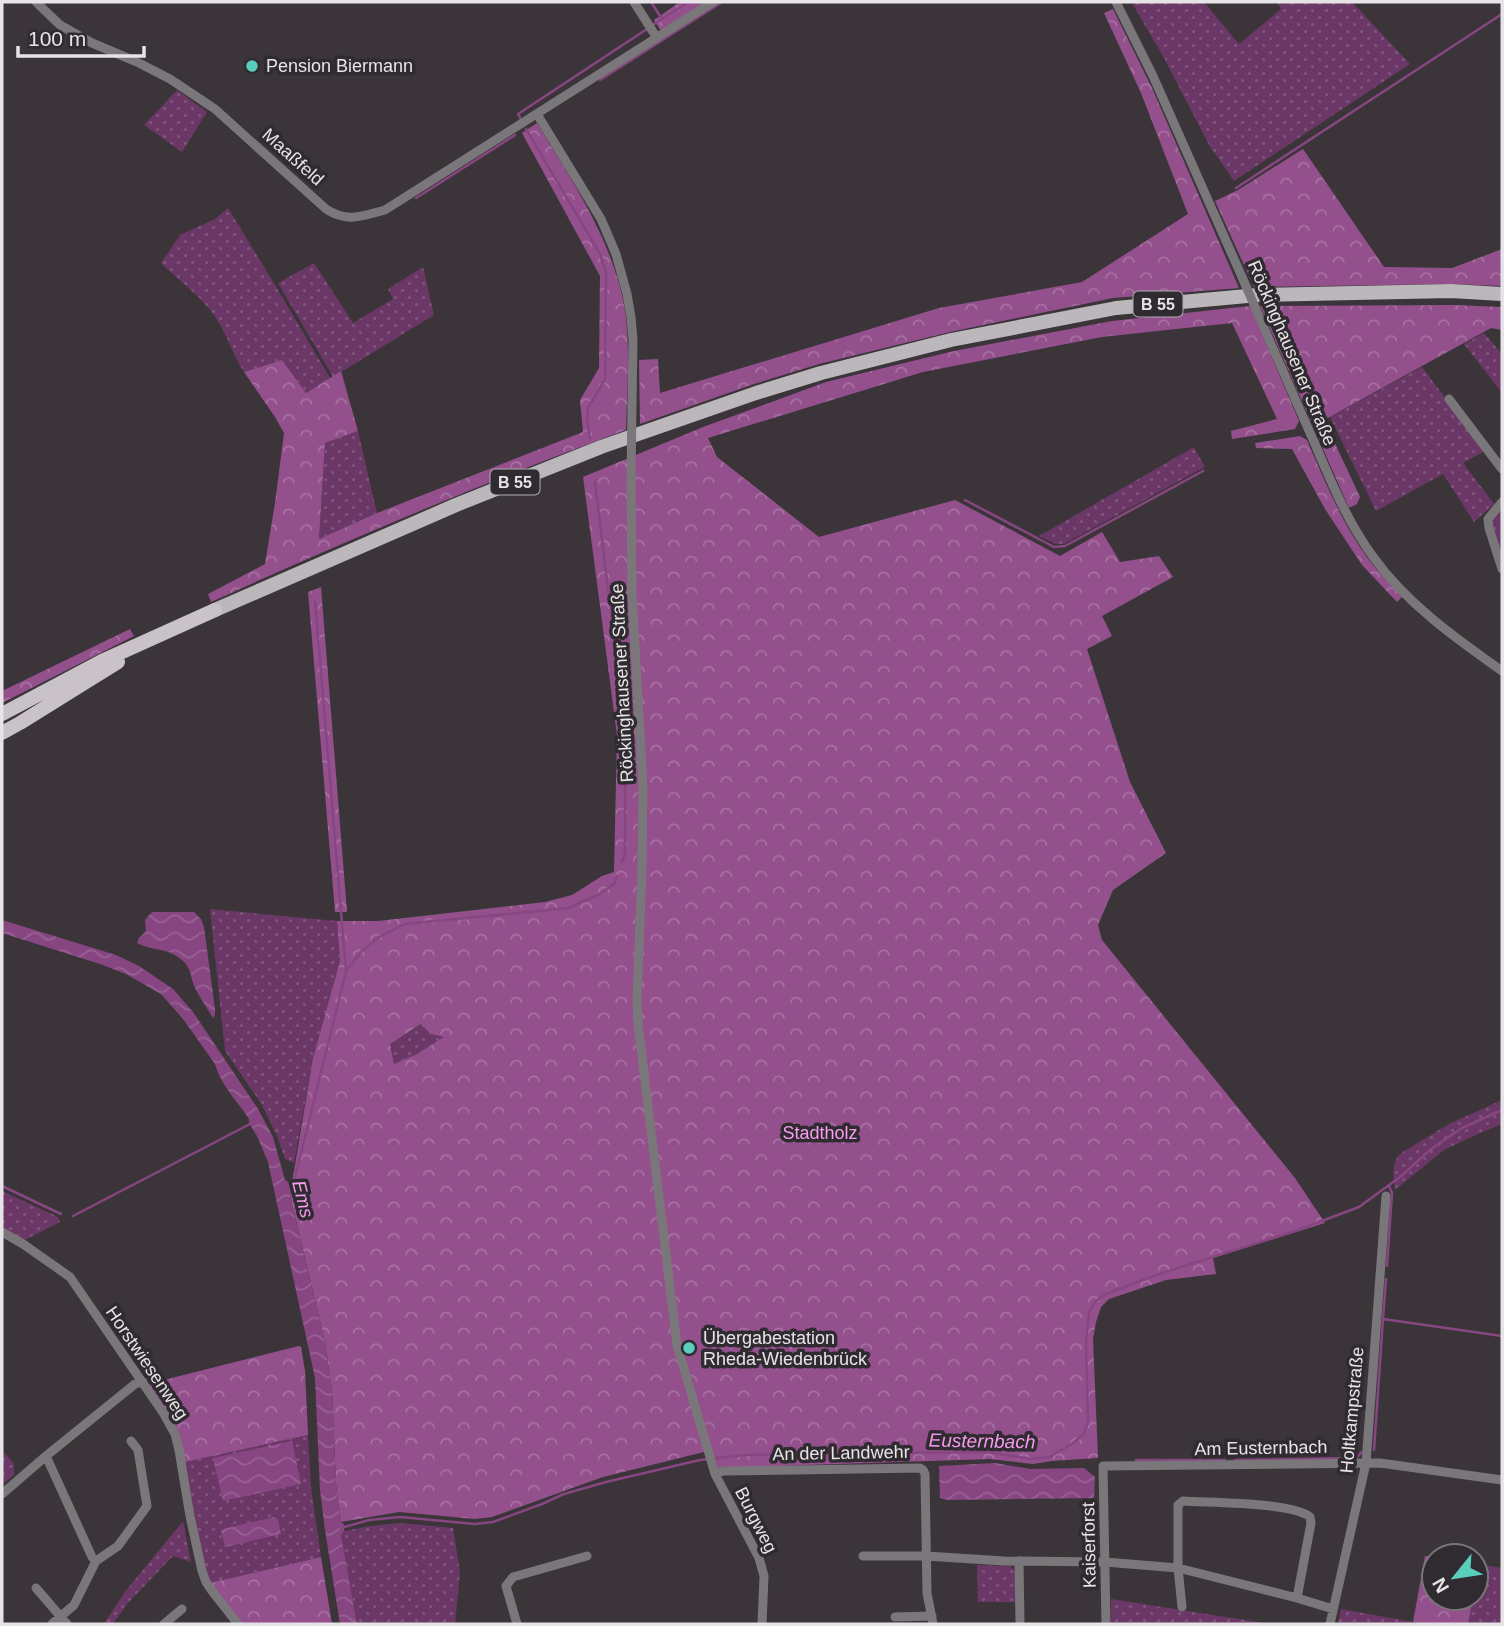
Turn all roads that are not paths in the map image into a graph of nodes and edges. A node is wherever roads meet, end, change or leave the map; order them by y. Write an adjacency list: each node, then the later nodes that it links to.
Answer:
1 (36, 2): 6 (street, Maaßfeld)
2 (634, 2): 5 (street)
3 (713, 2): 5 (street)
4 (1116, 2): 14 (street, Röckinghausener Straße, bridge)
5 (657, 38): 6 (street)
6 (537, 114): 24 (street, Röckinghausener Straße, bridge)
7 (1502, 294): 12 (main road, B 55)
8 (1449, 399): 9 (street)
9 (1502, 469)
10 (1502, 502): 11 (street)
11 (1502, 569)
12 (215, 610): 13 (highway, B 55)
13 (154, 639): 15 (highway, B 55); 16 (highway, B 55)
14 (1500, 666)
15 (2, 715)
16 (2, 733)
17 (1386, 1196): 22 (street, Holtkampstraße)
18 (2, 1231): 19 (street, Horstwiesenweg)
19 (143, 1382): 21 (street); 44 (street, Horstwiesenweg)
20 (131, 1441): 30 (street)
21 (46, 1456): 26 (street); 30 (street)
22 (1366, 1462): 23 (street, Am Eusternbach); 25 (street, Am Eusternbach); 38 (street, Holtkampstraße)
23 (1103, 1466): 32 (street, Kaiserforst)
24 (714, 1470): 29 (street, An der Landwehr); 46 (street, Burgweg)
25 (1502, 1480)
26 (2, 1494)
27 (587, 1556): 45 (street)
28 (863, 1556): 29 (street)
29 (926, 1556): 31 (street); 40 (street)
30 (96, 1561): 41 (street)
31 (1019, 1561): 32 (street); 47 (street)
32 (1105, 1562): 33 (street); 48 (street, Kaiserforst)
33 (1178, 1568): 35 (street); 35 (street); 36 (street)
34 (36, 1588): 41 (street)
35 (1297, 1598): 38 (street)
36 (1182, 1607)
37 (182, 1609): 43 (street)
38 (1333, 1609): 49 (street, Holtkampstraße)
39 (895, 1617): 40 (street)
40 (933, 1620)
41 (64, 1621): 42 (street)
42 (52, 1624)
43 (164, 1624)
44 (238, 1624)
45 (517, 1624)
46 (762, 1624)
47 (1020, 1624)
48 (1105, 1624)
49 (1330, 1624)

